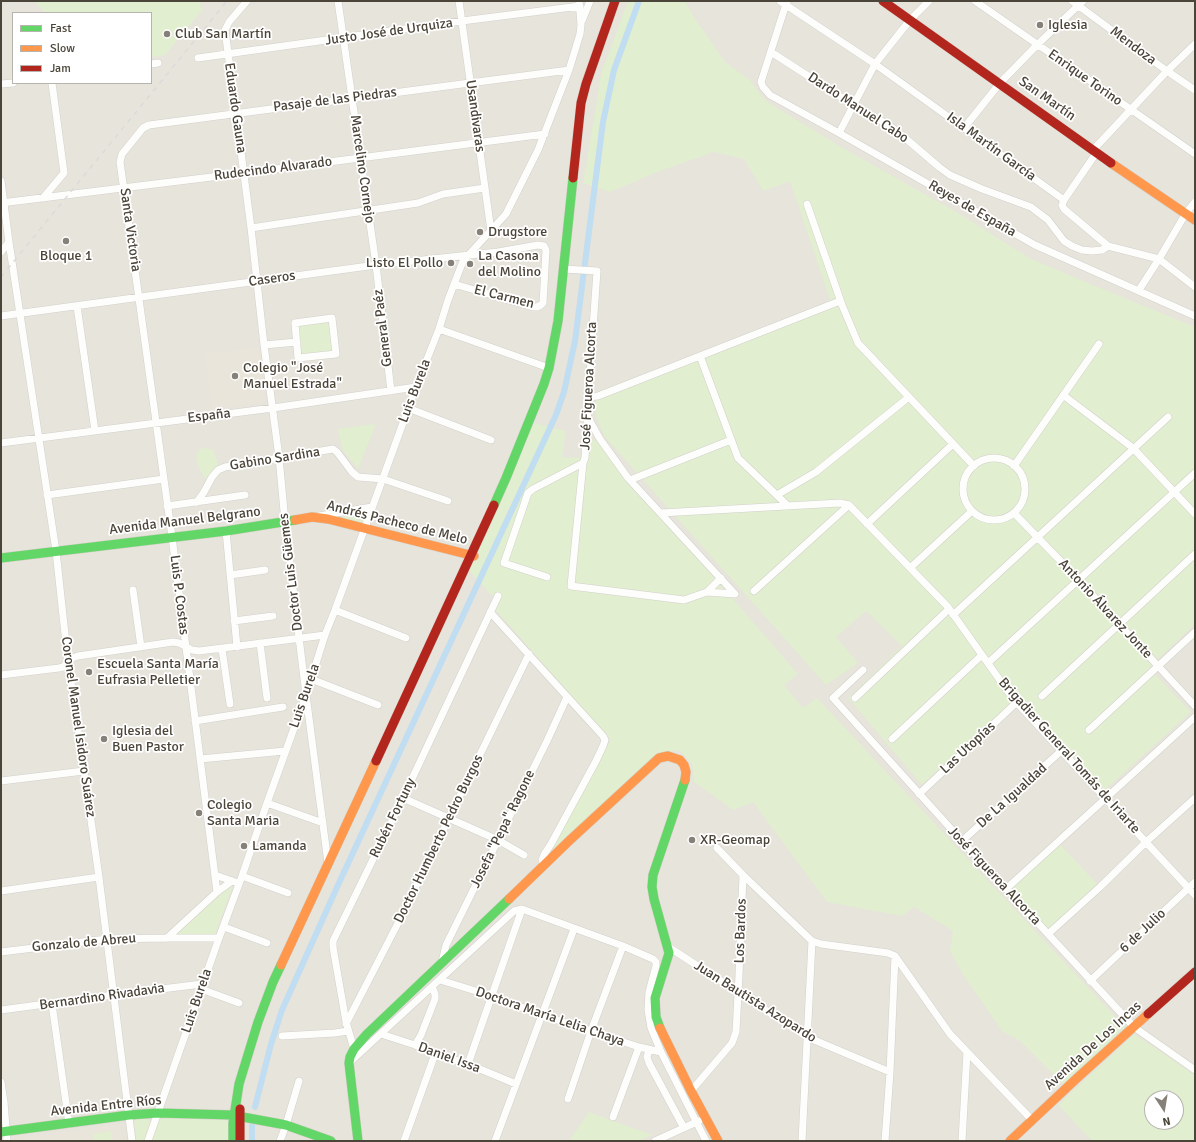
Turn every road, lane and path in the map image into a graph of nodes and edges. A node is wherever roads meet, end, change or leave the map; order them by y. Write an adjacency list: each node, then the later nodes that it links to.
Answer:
1 (247, 1): 20 (street, Eduardo Gauna)
2 (338, 1): 16 (street, Marcelino Cornejo)
3 (459, 1): 14 (street, Usandivaras)
4 (590, 1): 15 (street)
5 (615, 1): 64 (main road)
6 (618, 1): 64 (main road)
7 (883, 1): 13 (main road, San Martín)
8 (929, 1): 13 (street)
9 (975, 1): 17 (street, Enrique Torino)
10 (784, 2): 19 (street); 22 (street, Isla Martín García)
11 (1078, 2): 17 (street); 24 (street, Mendoza)
12 (580, 4): 14 (street, Justo José de Urquiza); 15 (street)
13 (910, 20): 22 (street); 27 (main road, San Martín)
14 (462, 21): 16 (street, Justo José de Urquiza); 26 (street, Usandivaras)
15 (581, 25): 23 (street, Luis Burela)
16 (343, 38): 20 (street, Justo José de Urquiza); 31 (street, Marcelino Cornejo)
17 (1038, 44): 27 (street); 33 (street, Enrique Torino)
18 (1195, 44): 24 (street)
19 (771, 52): 32 (street, Dardo Manuel Cabo); 36 (street, Reyes de España)
20 (227, 54): 21 (street, Justo José de Urquiza); 34 (street, Eduardo Gauna)
21 (198, 58)
22 (875, 64): 32 (street); 35 (street, Isla Martín García)
23 (569, 70): 26 (street, Pasaje de las Piedras); 37 (street, Luis Burela)
24 (1166, 71): 30 (street, Mendoza); 33 (street)
25 (12, 83): 28 (street)
26 (471, 83): 31 (street, Pasaje de las Piedras); 38 (street, Usandivaras)
27 (1000, 83): 35 (street); 39 (main road, San Martín)
28 (1, 84)
29 (52, 84): 47 (street)
30 (1195, 90)
31 (352, 98): 34 (street, Pasaje de las Piedras); 41 (street, Marcelino Cornejo)
32 (853, 105): 36 (street); 59 (street, Dardo Manuel Cabo)
33 (1131, 110): 39 (street); 40 (street, Enrique Torino)
34 (236, 113): 42 (street, Pasaje de las Piedras); 43 (street, Eduardo Gauna)
35 (964, 128): 48 (street, Isla Martín García)
36 (839, 133): 68 (street, Reyes de España)
37 (545, 134): 38 (street, Rudecindo Alvarado); 56 (street, Luis Burela)
38 (479, 142): 41 (street, Rudecindo Alvarado); 46 (street, Usandivaras)
39 (1095, 151): 48 (street); 53 (main road, San Martín)
40 (1195, 154)
41 (360, 158): 43 (street, Rudecindo Alvarado); 52 (street, Marcelino Cornejo)
42 (120, 162): 45 (street, Santa Victoria)
43 (244, 173): 45 (street, Rudecindo Alvarado); 55 (street, Eduardo Gauna)
44 (1, 181): 50 (street, Coronel Manuel Isidoro Suárez)
45 (124, 188): 47 (street, Rudecindo Alvarado); 69 (street, Santa Victoria)
46 (485, 188): 52 (street); 56 (street, Usandivaras)
47 (43, 198): 50 (street, Rudecindo Alvarado)
48 (1064, 200): 59 (street, Isla Martín García)
49 (1195, 202): 53 (street)
50 (2, 203): 57 (street, Coronel Manuel Isidoro Suárez)
51 (807, 204): 70 (street)
52 (368, 210): 55 (street); 63 (street, Marcelino Cornejo)
53 (1186, 214): 54 (main road, San Martín); 62 (street)
54 (1195, 220)
55 (251, 228): 65 (street, Eduardo Gauna)
56 (490, 231): 61 (street, Luis Burela)
57 (9, 242): 60 (street); 72 (street, Coronel Manuel Isidoro Suárez)
58 (544, 246): 61 (street, Caseros); 66 (street, El Carmen)
59 (1108, 246): 62 (street, Isla Martín García)
60 (1, 252)
61 (469, 254): 63 (street, Caseros); 66 (street, Luis Burela)
62 (1159, 260): 67 (street, Isla Martín García); 68 (street)
63 (376, 265): 65 (street, Caseros); 82 (street, General Paéz)
64 (566, 269): 80 (main road); 84 (street, José Figueroa Alcorta); 129 (main road)
65 (257, 281): 69 (street, Caseros); 78 (street, Doctor Luis Güemes)
66 (454, 284): 75 (street, Luis Burela)
67 (1195, 287)
68 (1139, 290): 74 (street, Reyes de España)
69 (139, 297): 71 (street, Caseros); 90 (street, Luis P. Costas)
70 (840, 301): 79 (street); 85 (street)
71 (77, 306): 72 (street, Caseros); 91 (street)
72 (20, 313): 73 (street, Caseros); 92 (street, Coronel Manuel Isidoro Suárez)
73 (1, 316)
74 (1195, 316)
75 (439, 329): 80 (street); 81 (street, Luis Burela)
76 (297, 342): 76 (street); 78 (street)
77 (1099, 344): 83 (street)
78 (264, 345): 86 (street, Doctor Luis Güemes)
79 (700, 356): 84 (street); 94 (street)
80 (549, 368): 129 (main road)
81 (416, 387): 82 (street, España); 87 (street, Luis Burela)
82 (391, 391): 86 (street, España)
83 (1063, 395): 97 (street); 101 (street)
84 (588, 397): 88 (street, José Figueroa Alcorta)
85 (909, 397): 96 (street); 109 (street)
86 (273, 408): 90 (street, España); 98 (street, Doctor Luis Güemes)
87 (408, 408): 93 (street); 103 (street, Luis Burela)
88 (587, 416): 99 (street, José Figueroa Alcorta); 105 (street)
89 (1168, 417): 97 (street)
90 (156, 422): 91 (street, España); 104 (street, Luis P. Costas)
91 (95, 431): 92 (street, España)
92 (39, 438): 95 (street, España); 107 (street, Coronel Manuel Isidoro Suárez)
93 (491, 440)
94 (731, 440): 105 (street); 109 (street)
95 (1, 443)
96 (953, 444): 100 (street); 122 (street)
97 (1133, 448): 106 (street); 126 (street)
98 (279, 457): 103 (street, Gabino Sardina); 111 (street, Gabino Sardina); 121 (street, Doctor Luis Güemes)
99 (583, 463): 134 (street, José Figueroa Alcorta); 139 (street)
100 (974, 466): 101 (street); 116 (street)
101 (1014, 466): 118 (street)
102 (1195, 473): 106 (street)
103 (383, 478): 110 (street); 115 (street, Luis Burela)
104 (164, 479): 107 (street); 114 (street, Luis P. Costas)
105 (630, 480): 117 (street)
106 (1174, 492): 119 (street); 136 (street)
107 (47, 495): 127 (street, Coronel Manuel Isidoro Suárez)
108 (245, 495): 111 (street)
109 (777, 495): 112 (street)
110 (448, 501)
111 (197, 502): 114 (street)
112 (787, 505): 113 (street); 117 (street)
113 (849, 505): 122 (street, Brigadier General Tomás de Iriarte); 138 (street)
114 (167, 506): 125 (street, Luis P. Costas)
115 (372, 507): 120 (street, Avenida Manuel Belgrano); 123 (street, Luis Burela)
116 (972, 511): 118 (street); 131 (street)
117 (661, 513): 135 (street)
118 (1014, 513): 126 (street, Antonio Álvarez Jonte)
119 (1195, 514)
120 (312, 517): 121 (main road, Avenida Manuel Belgrano); 123 (main road, Andrés Pacheco de Melo)
121 (285, 522): 124 (main road, Avenida Manuel Belgrano); 149 (street, Doctor Luis Güemes)
122 (867, 524): 131 (street, Brigadier General Tomás de Iriarte)
123 (364, 528): 129 (main road, Andrés Pacheco de Melo); 141 (street, Luis Burela)
124 (226, 531): 125 (main road, Avenida Manuel Belgrano); 133 (street)
125 (172, 537): 127 (main road, Avenida Manuel Belgrano); 153 (street, Luis P. Costas)
126 (1038, 537): 136 (street, Antonio Álvarez Jonte); 143 (street)
127 (56, 551): 130 (main road, Avenida Manuel Belgrano); 158 (street, Coronel Manuel Isidoro Suárez)
128 (1195, 554): 146 (street)
129 (472, 556): 195 (main road); 260 (main road)
130 (1, 558)
131 (910, 568): 143 (street, Brigadier General Tomás de Iriarte)
132 (265, 570): 133 (street)
133 (230, 576): 145 (street)
134 (547, 577)
135 (721, 578): 139 (street); 139 (street)
136 (1078, 580): 146 (street, Antonio Álvarez Jonte); 159 (street)
137 (133, 590): 152 (street)
138 (754, 591)
139 (707, 592)
140 (498, 596): 142 (street, Rubén Fortuny)
141 (335, 610): 148 (street, Luis Burela); 150 (street)
142 (490, 612): 156 (street); 184 (street, Rubén Fortuny)
143 (951, 612): 157 (street, Brigadier General Tomás de Iriarte); 168 (street)
144 (273, 616): 145 (street)
145 (234, 621): 154 (street)
146 (1119, 624): 160 (street, Antonio Álvarez Jonte); 165 (street)
147 (1195, 632): 160 (street)
148 (325, 635): 149 (street); 163 (street, Luis Burela)
149 (299, 638): 151 (street); 164 (street, Doctor Luis Güemes)
150 (406, 638)
151 (260, 644): 154 (street); 167 (street)
152 (141, 647): 153 (street); 158 (street)
153 (186, 647): 155 (street); 175 (street, Luis P. Costas)
154 (237, 647): 155 (street)
155 (222, 649): 170 (street)
156 (529, 654): 166 (street); 188 (street, Doctor Humberto Pedro Burgos)
157 (982, 655): 159 (street, Brigadier General Tomás de Iriarte); 177 (street)
158 (68, 662): 162 (street); 181 (street, Coronel Manuel Isidoro Suárez)
159 (988, 663): 169 (street, Brigadier General Tomás de Iriarte)
160 (1158, 666): 172 (street, Antonio Álvarez Jonte); 176 (street)
161 (863, 670): 183 (street, José Figueroa Alcorta)
162 (1, 675)
163 (311, 679): 164 (street, Luis Burela); 171 (street)
164 (306, 695): 178 (street, Luis Burela); 189 (street, Doctor Luis Güemes)
165 (1042, 696)
166 (568, 697): 190 (street, Josefa "Pepa" Ragone); 196 (street)
167 (267, 698)
168 (855, 698)
169 (1017, 702): 179 (street, Brigadier General Tomás de Iriarte); 183 (street, Las Utopías)
170 (230, 704)
171 (378, 704)
172 (1195, 706)
173 (283, 707): 175 (street)
174 (1195, 716): 185 (street)
175 (195, 721): 180 (street, Luis P. Costas)
176 (1089, 730)
177 (892, 739)
178 (285, 751): 180 (street); 187 (street, Luis Burela)
179 (1061, 751): 185 (street, Brigadier General Tomás de Iriarte); 191 (street, De La Igualdad)
180 (200, 759): 197 (street, Luis P. Costas)
181 (84, 771): 182 (street); 199 (street, Coronel Manuel Isidoro Suárez)
182 (1, 781)
183 (919, 794): 191 (street, José Figueroa Alcorta)
184 (403, 798): 188 (street); 235 (street, Rubén Fortuny)
185 (1106, 798): 192 (street, Brigadier General Tomás de Iriarte); 204 (street)
186 (1195, 798): 192 (street)
187 (267, 803): 189 (street); 200 (street, Luis Burela)
188 (449, 818): 190 (street); 235 (street, Doctor Humberto Pedro Burgos)
189 (323, 823): 195 (street, Doctor Luis Güemes)
190 (498, 840): 194 (street); 222 (street, Josefa "Pepa" Ragone)
191 (962, 841): 204 (street, José Figueroa Alcorta)
192 (1146, 842): 203 (street, Brigadier General Tomás de Iriarte); 212 (street)
193 (717, 848): 198 (street)
194 (524, 855)
195 (328, 863): 260 (main road)
196 (544, 865): 219 (main road); 222 (main road)
197 (215, 875): 201 (street); 206 (street, Luis P. Costas)
198 (743, 875): 216 (street); 228 (street, Los Bardos)
199 (99, 877): 205 (street); 215 (street, Coronel Manuel Isidoro Suárez)
200 (241, 880): 201 (street); 207 (street); 210 (street, Luis Burela)
201 (232, 881): 206 (street)
202 (1195, 882): 203 (street, 6 de Julio)
203 (1188, 888): 208 (street, Brigadier General Tomás de Iriarte); 225 (street, 6 de Julio)
204 (1006, 889): 212 (street, José Figueroa Alcorta)
205 (1, 891)
206 (217, 892): 213 (street)
207 (288, 893)
208 (1195, 895)
209 (522, 909): 211 (street); 224 (street); 230 (street)
210 (224, 927): 214 (street, Luis Burela); 217 (street)
211 (574, 929): 218 (street); 234 (street)
212 (1048, 934): 225 (street, José Figueroa Alcorta)
213 (167, 938): 214 (street, Gonzalo de Abreu); 215 (street, Gonzalo de Abreu)
214 (219, 938): 226 (street, Luis Burela)
215 (107, 939): 220 (street, Gonzalo de Abreu); 229 (street, Coronel Manuel Isidoro Suárez)
216 (812, 941): 221 (street); 240 (street)
217 (267, 943)
218 (623, 946): 237 (street); 245 (street)
219 (668, 946): 228 (street, Juan Bautista Azopardo); 255 (main road)
220 (1, 952)
221 (895, 956): 246 (street); 251 (street)
222 (442, 962): 243 (main road)
223 (1195, 972): 236 (main road, Avenida De Los Incas)
224 (440, 980): 227 (street); 230 (street, Doctora María Lelia Chaya)
225 (1090, 980): 236 (street, José Figueroa Alcorta)
226 (202, 987): 229 (street, Bernardino Rivadavia); 231 (street, Bernardino Rivadavia); 258 (street, Luis Burela)
227 (432, 987): 238 (street); 241 (street)
228 (738, 993): 240 (street, Juan Bautista Azopardo); 255 (street, Los Bardos)
229 (113, 995): 232 (street, Bernardino Rivadavia); 259 (street, Coronel Manuel Isidoro Suárez)
230 (492, 996): 234 (street, Doctora María Lelia Chaya); 249 (street)
231 (239, 1003)
232 (52, 1004): 233 (street, Bernardino Rivadavia); 265 (street)
233 (1, 1010)
234 (542, 1015): 237 (street, Doctora María Lelia Chaya); 254 (street)
235 (347, 1027): 239 (street); 243 (street, Rubén Fortuny)
236 (1134, 1027): 250 (street, José Figueroa Alcorta); 263 (main road, Avenida De Los Incas)
237 (591, 1031): 242 (street, Doctora María Lelia Chaya); 256 (street)
238 (381, 1034): 241 (street, Daniel Issa); 248 (street)
239 (282, 1036)
240 (807, 1037): 251 (street, Juan Bautista Azopardo); 282 (street)
241 (415, 1045): 247 (street, Daniel Issa)
242 (639, 1047): 244 (street, Doctora María Lelia Chaya); 261 (street)
243 (354, 1049): 248 (main road)
244 (649, 1050): 245 (street, Doctora María Lelia Chaya); 267 (street)
245 (661, 1052): 264 (street)
246 (967, 1052): 263 (street); 284 (street)
247 (435, 1054): 249 (street, Daniel Issa); 277 (street)
248 (349, 1063): 276 (main road)
249 (468, 1064): 254 (street, Daniel Issa)
250 (1195, 1070)
251 (890, 1072): 283 (street)
252 (299, 1081): 266 (street)
253 (1, 1082): 257 (street)
254 (516, 1084): 278 (street)
255 (691, 1091): 262 (main road)
256 (568, 1099)
257 (2, 1102): 268 (street)
258 (158, 1113): 259 (main road, Avenida Entre Ríos); 260 (main road, Avenida Entre Ríos); 271 (street, Luis Burela)
259 (129, 1115): 265 (main road, Avenida Entre Ríos); 270 (street, Coronel Manuel Isidoro Suárez)
260 (237, 1116): 266 (main road, Avenida Entre Ríos); 272 (main road); 273 (main road)
261 (613, 1117)
262 (705, 1118): 264 (street); 281 (main road)
263 (1032, 1120): 285 (main road, Avenida De Los Incas)
264 (696, 1122): 267 (street); 280 (street)
265 (69, 1124): 268 (main road, Avenida Entre Ríos)
266 (286, 1125): 274 (street); 275 (main road, Avenida Entre Ríos)
267 (684, 1128): 279 (street)
268 (4, 1131): 269 (street)
269 (7, 1141)
270 (132, 1141)
271 (148, 1141)
272 (233, 1141)
273 (240, 1141)
274 (280, 1141)
275 (331, 1141)
276 (358, 1141)
277 (404, 1141)
278 (495, 1141)
279 (656, 1141)
280 (706, 1141)
281 (718, 1141)
282 (802, 1141)
283 (885, 1141)
284 (962, 1141)
285 (1010, 1141)

